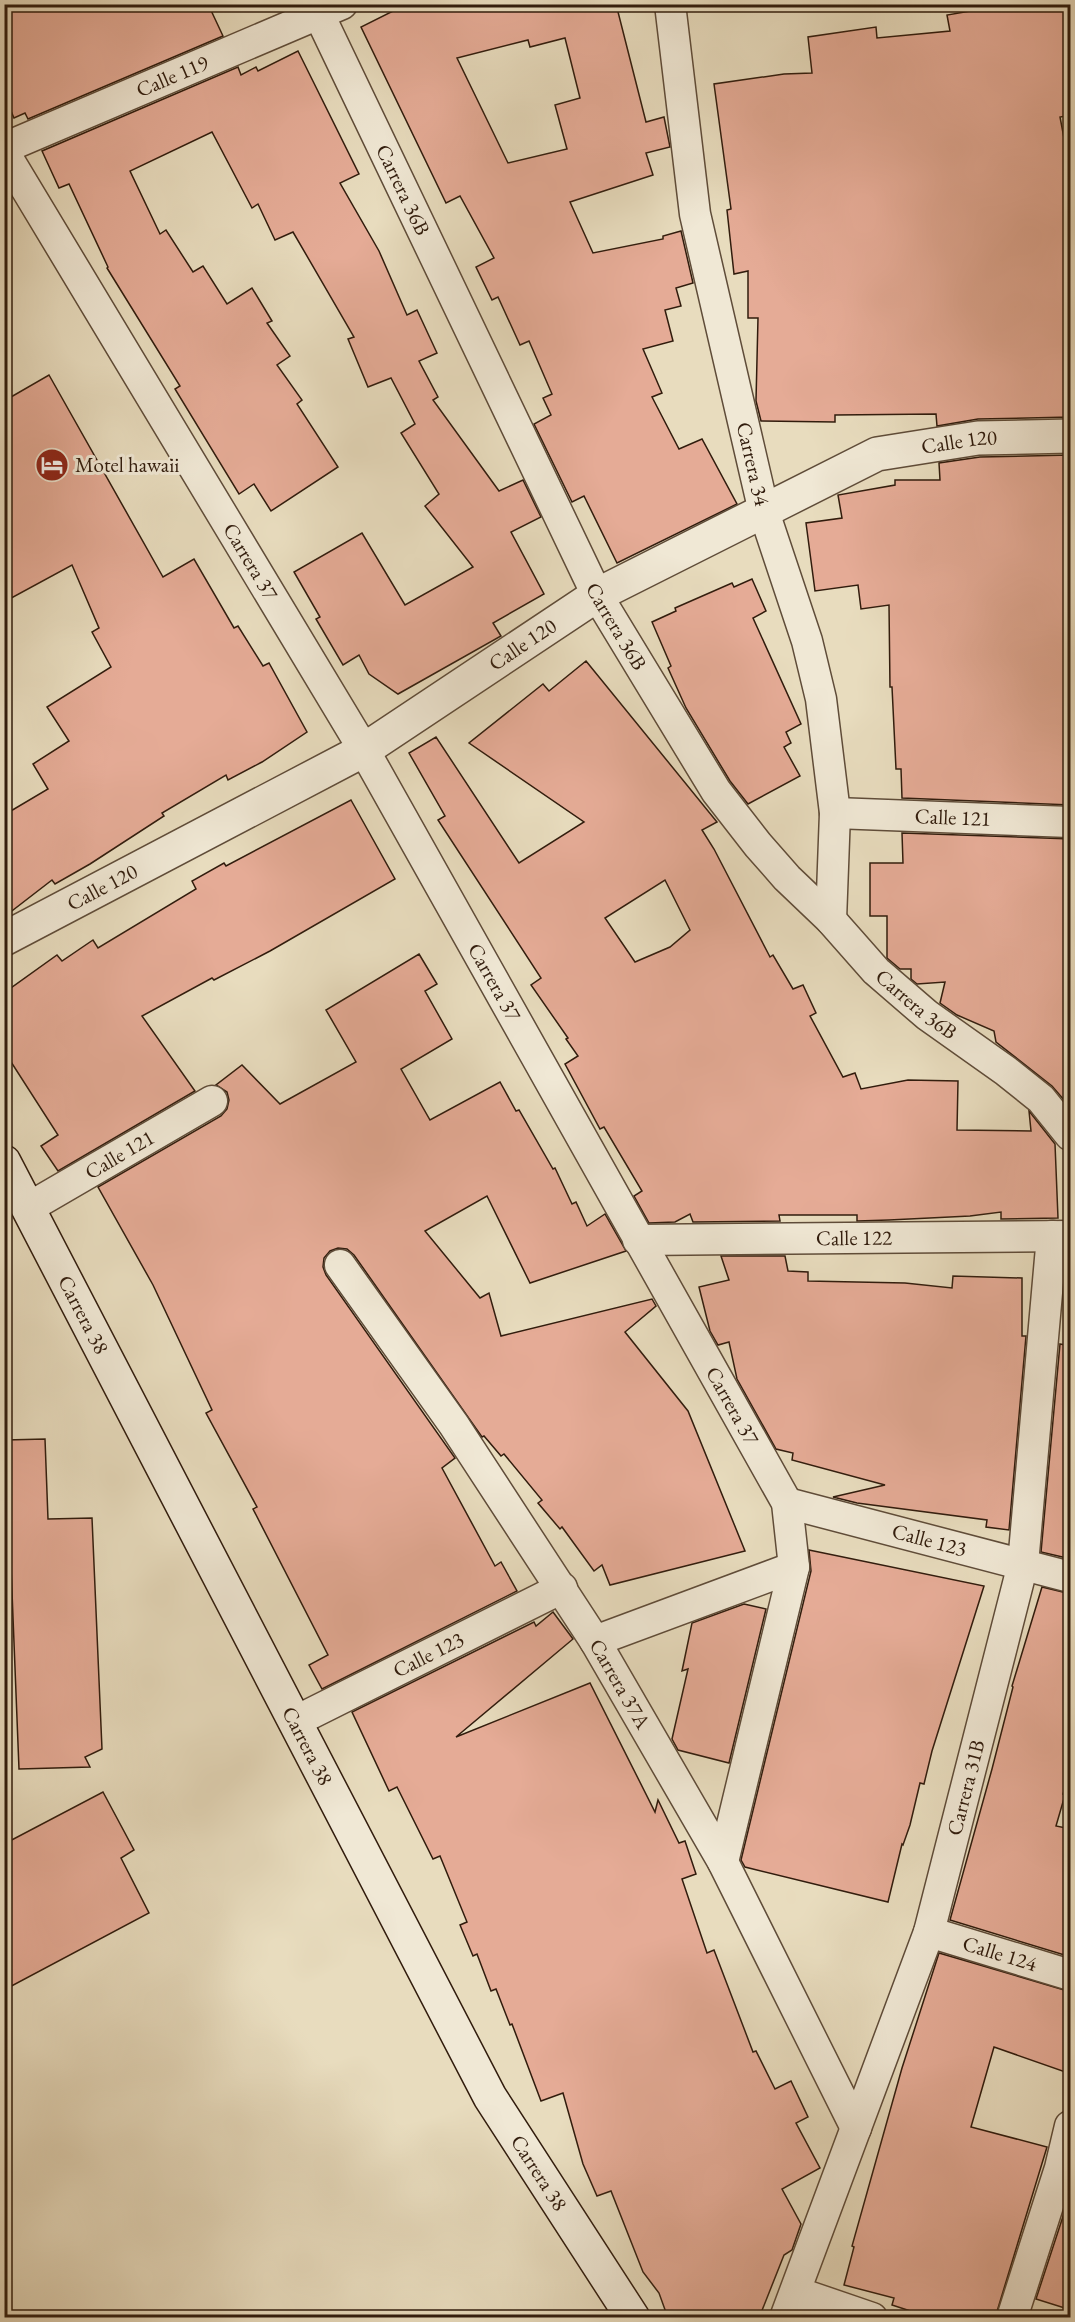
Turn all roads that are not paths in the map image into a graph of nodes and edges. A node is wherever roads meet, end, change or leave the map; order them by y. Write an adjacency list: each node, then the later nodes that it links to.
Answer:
1 (670, 4): 5 (street, Carrera 34)
2 (324, 7): 3 (street, Calle 119); 6 (street, Carrera 36B)
3 (4, 150): 7 (street, Carrera 37)
4 (1071, 436): 5 (main road, Calle 120)
5 (764, 512): 6 (main road, Calle 120); 8 (street, Carrera 34)
6 (597, 595): 7 (main road, Calle 120); 10 (street, Carrera 36B)
7 (364, 750): 11 (main road, Calle 120); 17 (street, Carrera 37)
8 (835, 813): 9 (street, Calle 121); 10 (street, Carrera 34)
9 (1071, 822)
10 (831, 920): 13 (street, Carrera 36B)
11 (4, 939)
12 (212, 1101): 15 (street, Calle 121)
13 (1071, 1135)
14 (4, 1162): 15 (main road, Carrera 38)
15 (28, 1208): 25 (main road, Carrera 38)
16 (1061, 1236): 17 (street, Calle 122); 20 (street, Carrera 31B)
17 (638, 1240): 19 (street, Carrera 37)
18 (340, 1266): 23 (street, Carrera 37A)
19 (787, 1503): 20 (street, Calle 123); 21 (street, Carrera 37)
20 (1023, 1564): 22 (street, Calle 123); 27 (street, Carrera 31B)
21 (794, 1567): 24 (street); 26 (street, Carrera 37)
22 (1071, 1577)
23 (562, 1588): 24 (street, Carrera 37A); 25 (street, Calle 123)
24 (595, 1641): 26 (street, Carrera 37A)
25 (296, 1721): 33 (main road, Carrera 38)
26 (723, 1862): 30 (street, Carrera 37A)
27 (929, 1932): 28 (street, Calle 124); 30 (street, Carrera 31B)
28 (1071, 1975)
29 (1071, 2126): 31 (street)
30 (856, 2128): 32 (street, Carrera 31B)
31 (1065, 2170): 35 (street)
32 (791, 2305): 34 (street)
33 (633, 2318)
34 (873, 2318)
35 (1012, 2318)

